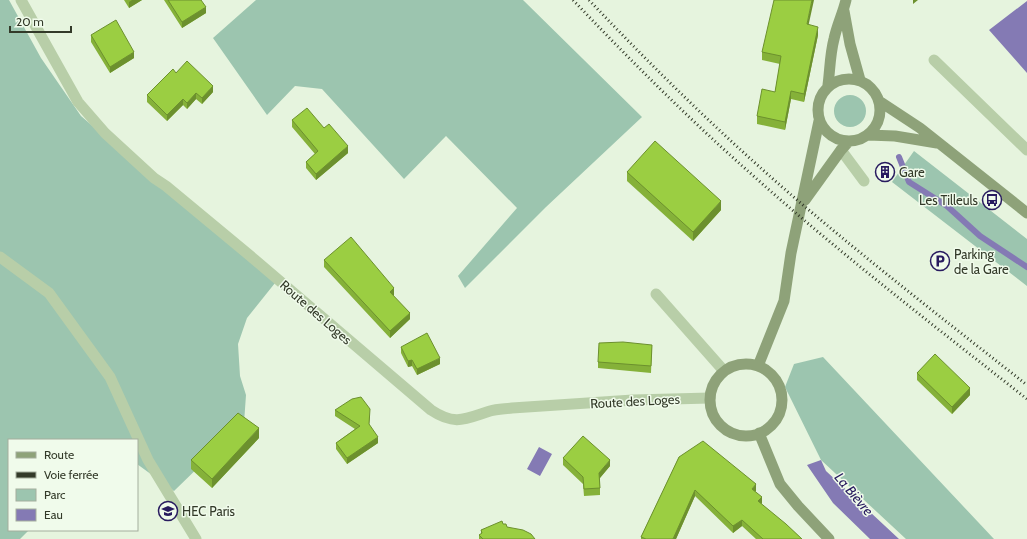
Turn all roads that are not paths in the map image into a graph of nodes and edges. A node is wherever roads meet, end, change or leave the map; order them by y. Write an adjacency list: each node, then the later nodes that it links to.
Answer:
1 (21, 0): 21 (street, Route des Loges)
2 (846, 0): 3 (main road)
3 (844, 11): 5 (main road); 6 (main road)
4 (934, 60): 13 (street)
5 (860, 80): 6 (main road); 7 (main road)
6 (828, 85): 8 (main road)
7 (879, 101): 9 (main road); 11 (main road)
8 (820, 121): 10 (main road); 15 (main road)
9 (868, 135): 10 (main road); 11 (main road)
10 (849, 141): 12 (main road)
11 (938, 143): 16 (main road)
12 (841, 150): 14 (street); 15 (main road)
13 (1027, 150)
14 (864, 181)
15 (802, 205): 19 (main road)
16 (1027, 212)
17 (0, 257): 23 (street)
18 (656, 294): 20 (street)
19 (758, 366): 20 (main road); 22 (main road)
20 (724, 371): 21 (main road)
21 (710, 398): 22 (main road)
22 (760, 433): 24 (main road)
23 (196, 539)
24 (829, 539)

